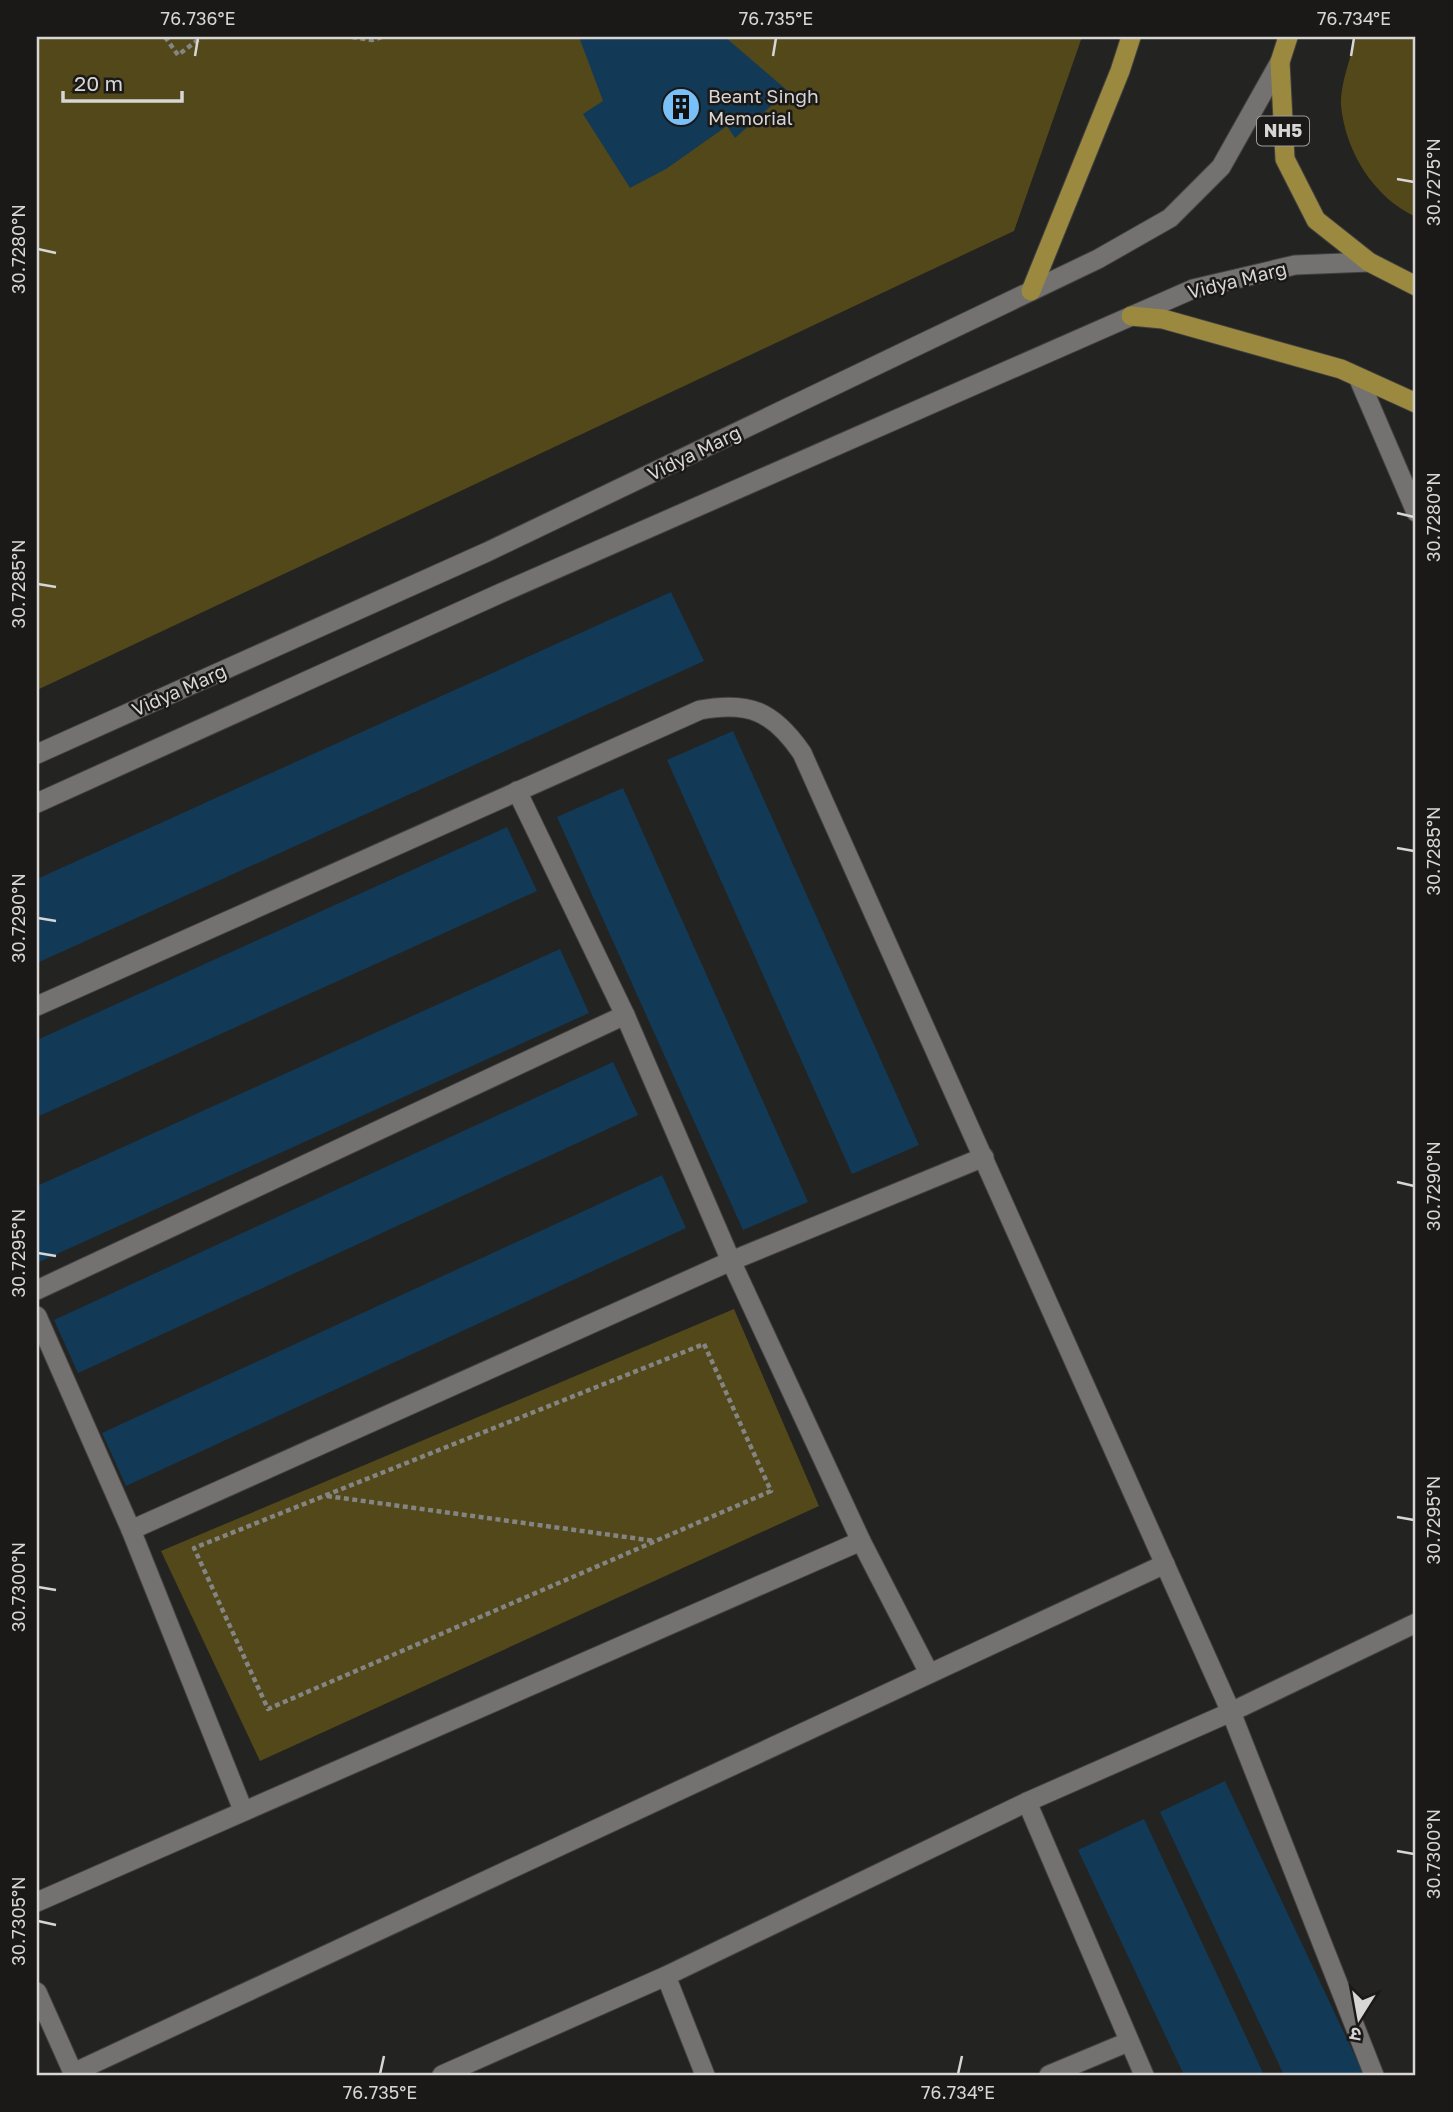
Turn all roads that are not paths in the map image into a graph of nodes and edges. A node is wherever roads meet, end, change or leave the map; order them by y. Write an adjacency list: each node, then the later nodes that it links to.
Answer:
1 (1130, 37): 6 (highway)
2 (1288, 37): 3 (highway, NH5)
3 (1280, 62): 4 (highway, NH5); 6 (street, Vidya Marg)
4 (1369, 262): 5 (highway, NH5); 7 (street, Vidya Marg)
5 (1416, 286)
6 (1031, 291): 11 (street, Vidya Marg)
7 (1130, 316): 8 (highway); 13 (street, Vidya Marg)
8 (1359, 377): 9 (highway); 10 (street)
9 (1416, 404)
10 (1416, 512)
11 (37, 754)
12 (517, 791): 14 (street); 15 (street); 16 (street)
13 (37, 803)
14 (37, 1006)
15 (625, 1015): 17 (street); 18 (street)
16 (984, 1157): 17 (street); 22 (street)
17 (731, 1261): 20 (street); 21 (street)
18 (37, 1290)
19 (37, 1316): 20 (street)
20 (131, 1530): 27 (street)
21 (861, 1541): 24 (street); 27 (street)
22 (1165, 1564): 24 (street); 25 (street)
23 (1416, 1623): 25 (street)
24 (929, 1673): 32 (street)
25 (1231, 1712): 26 (street); 37 (street)
26 (1027, 1802): 29 (street); 31 (street)
27 (243, 1810): 28 (street)
28 (37, 1902)
29 (666, 1976): 33 (street); 34 (street)
30 (37, 1992): 32 (street)
31 (1128, 2042): 35 (street); 36 (street)
32 (74, 2074)
33 (442, 2075)
34 (705, 2075)
35 (1049, 2075)
36 (1144, 2075)
37 (1374, 2075)

